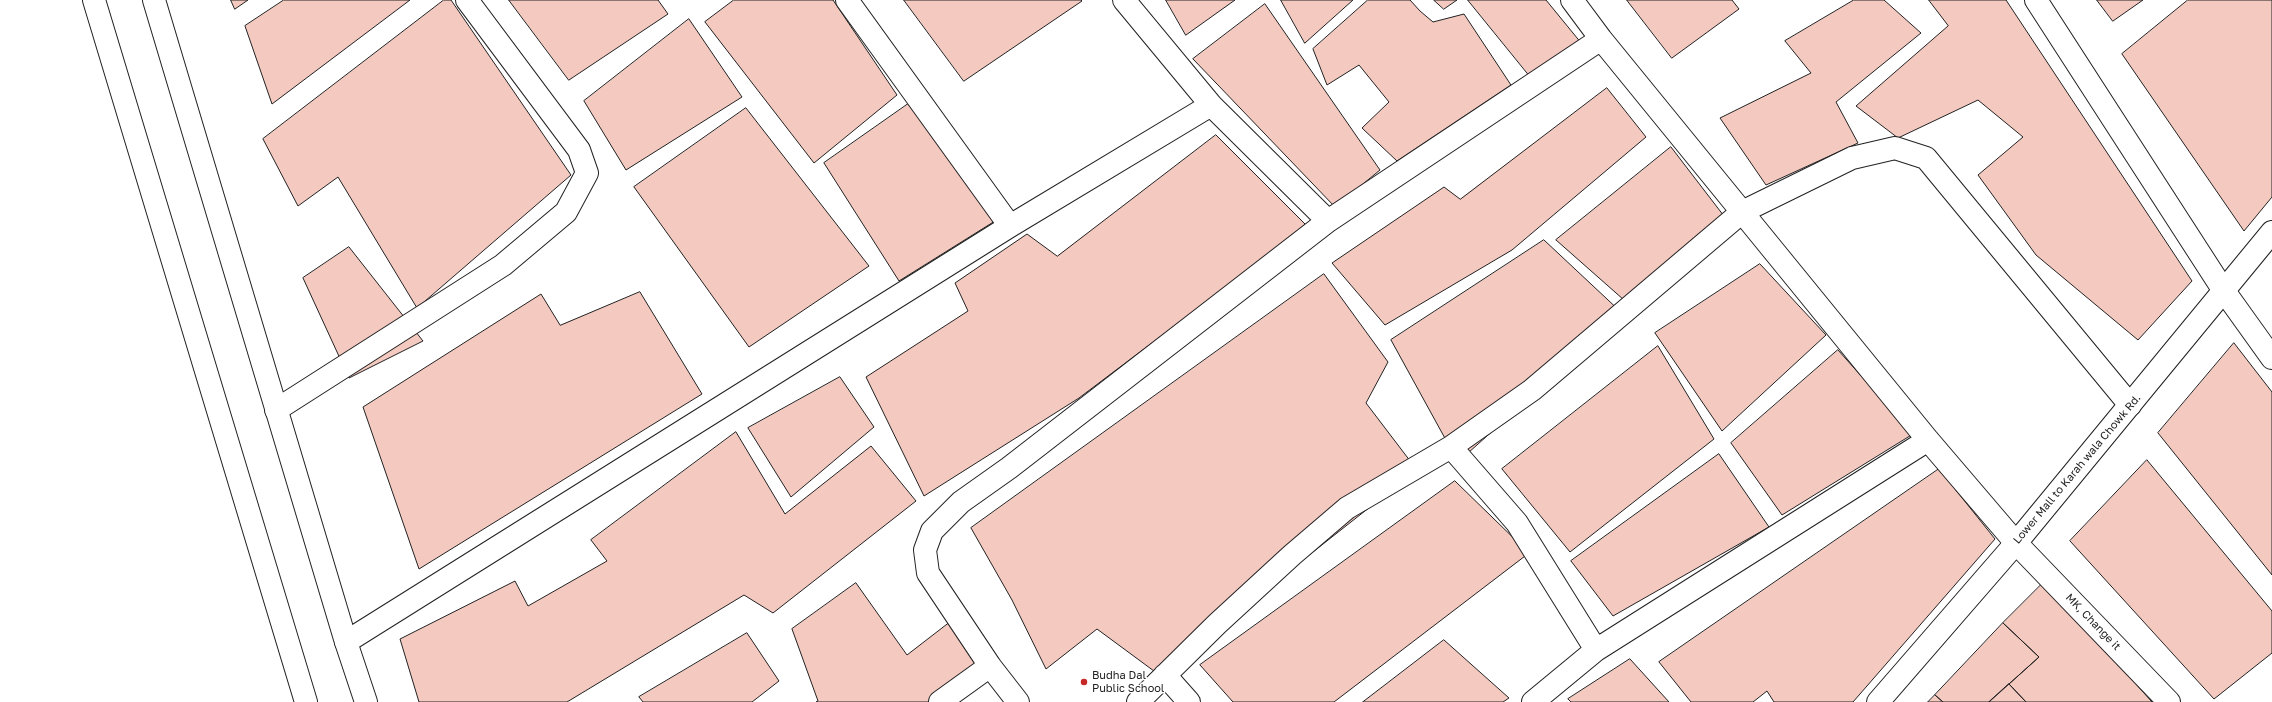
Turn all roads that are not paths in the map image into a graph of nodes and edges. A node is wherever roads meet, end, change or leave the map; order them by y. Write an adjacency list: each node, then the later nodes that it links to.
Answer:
1 (94, 0): 25 (street)
2 (154, 0): 17 (street)
3 (467, 0): 17 (street)
4 (847, 0): 12 (street)
5 (1124, 0): 9 (street)
6 (1572, 0): 8 (street, MK, Change it)
7 (2036, 0): 14 (street)
8 (1601, 39): 10 (street, MK, Change it); 11 (street)
9 (1211, 105): 11 (street); 12 (street)
10 (1742, 212): 16 (street); 18 (street, MK, Change it); 19 (street)
11 (1328, 220): 23 (street)
12 (1010, 226): 21 (street)
13 (2272, 232): 14 (street, Lower Mall to Karah wala Chowk Rd.)
14 (2224, 291): 15 (street); 16 (street, Lower Mall to Karah wala Chowk Rd.)
15 (2272, 358)
16 (2130, 405): 20 (street, Lower Mall to Karah wala Chowk Rd.)
17 (276, 410): 21 (street)
18 (1928, 440): 20 (street, MK, Change it); 22 (street)
19 (1451, 447): 22 (street); 24 (street)
20 (2016, 543): 32 (street, Lower Mall to Karah wala Chowk Rd.); 33 (street, MK, Change it)
21 (346, 642): 26 (street)
22 (1596, 650): 31 (street)
23 (990, 666): 27 (street); 28 (street)
24 (1165, 675): 29 (street); 30 (street)
25 (306, 702)
26 (366, 702)
27 (940, 702)
28 (1018, 702)
29 (1138, 702)
30 (1189, 702)
31 (1533, 702)
32 (1878, 702)
33 (2169, 702)

